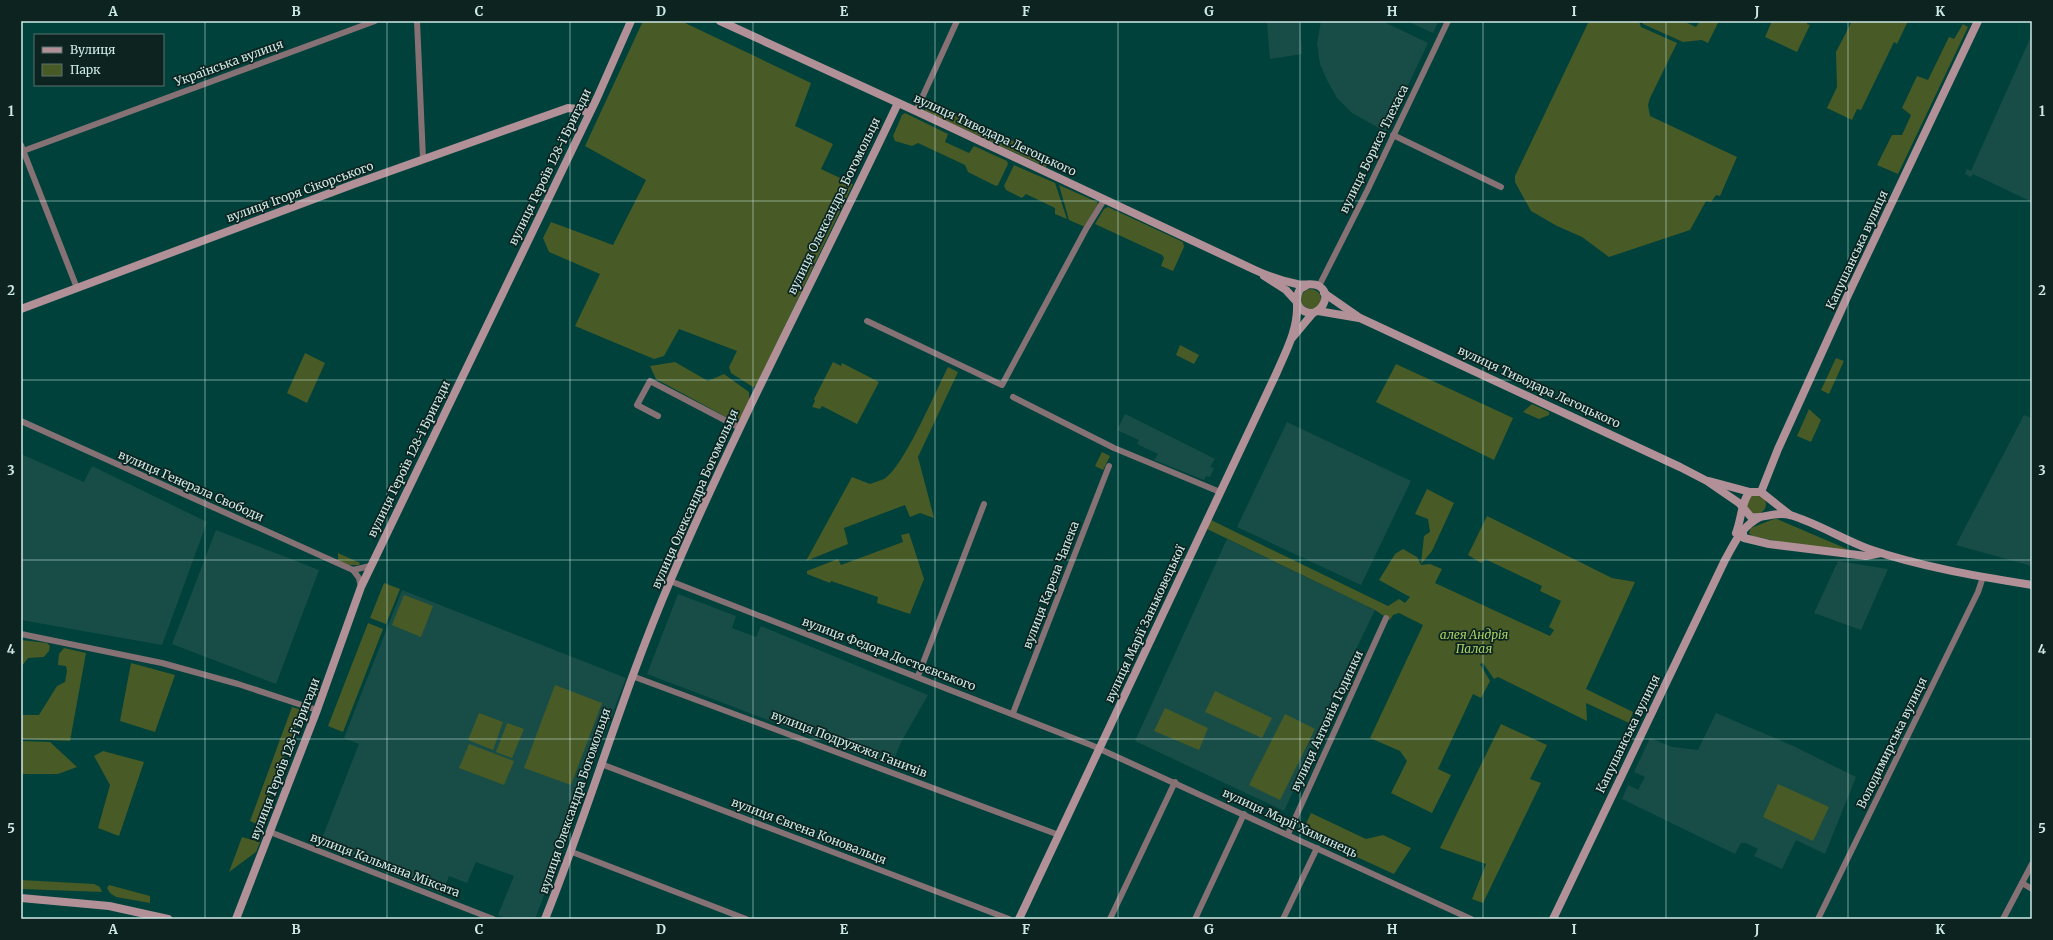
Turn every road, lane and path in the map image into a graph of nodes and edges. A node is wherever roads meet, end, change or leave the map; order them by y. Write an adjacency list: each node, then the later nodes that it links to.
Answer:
1 (375, 21): 12 (street, Українська вулиця)
2 (417, 21): 13 (street)
3 (631, 21): 10 (street, вулиця Героїв 128-ї Бригади)
4 (720, 21): 8 (street, вулиця Тиводара Легоцького)
5 (957, 21): 9 (street)
6 (1448, 21): 11 (street, вулиця Бориса Тлехаса)
7 (1978, 21): 34 (street, Капушанська вулиця)
8 (898, 103): 9 (street, вулиця Тиводара Легоцького); 29 (street, вулиця Олександра Богомольця)
9 (916, 111): 15 (street, вулиця Тиводара Легоцького)
10 (589, 113): 13 (street, вулиця Ігоря Сікорського); 43 (street, вулиця Героїв 128-ї Бригади)
11 (1393, 135): 14 (street); 19 (street, вулиця Бориса Тлехаса)
12 (22, 148): 18 (street)
13 (423, 159): 18 (street, вулиця Ігоря Сікорського)
14 (1501, 186)
15 (1104, 200): 16 (street, вулиця Тиводара Легоцького); 24 (street)
16 (1259, 272): 17 (street, вулиця Тиводара Легоцького); 20 (street, вулиця Тиводара Легоцького)
17 (1307, 285): 19 (street); 20 (street)
18 (77, 288): 21 (street, вулиця Ігоря Сікорського)
19 (1322, 290): 22 (street); 23 (street, вулиця Тиводара Легоцького)
20 (1297, 303): 22 (street); 25 (street, вулиця Марії Заньковецької)
21 (21, 309)
22 (1316, 312): 23 (street, вулиця Тиводара Легоцького); 25 (street, вулиця Марії Заньковецької)
23 (1360, 318): 31 (street, вулиця Тиводара Легоцького)
24 (867, 321)
25 (1291, 339): 32 (street, вулиця Марії Заньковецької)
26 (1013, 398): 32 (street)
27 (658, 416): 29 (street)
28 (21, 421): 44 (street, вулиця Генерала Свободи)
29 (740, 428): 46 (street, вулиця Олександра Богомольця)
30 (1109, 466): 54 (street, вулиця Карела Чапека)
31 (1707, 481): 33 (street, вулиця Тиводара Легоцького); 36 (street, вулиця Тиводара Легоцького)
32 (1220, 492): 55 (street, вулиця Марії Заньковецької)
33 (1750, 492): 34 (street); 36 (street)
34 (1764, 494): 37 (street); 38 (street)
35 (984, 504): 52 (street)
36 (1743, 507): 38 (street); 42 (street, Капушанська вулиця)
37 (1791, 515): 38 (street); 41 (street)
38 (1762, 516): 39 (street, Капушанська вулиця)
39 (1742, 530): 40 (street); 42 (street, Капушанська вулиця)
40 (1750, 541): 41 (street); 42 (street)
41 (1882, 553): 45 (street)
42 (1725, 560): 79 (street, Капушанська вулиця)
43 (370, 566): 44 (street); 48 (street, вулиця Героїв 128-ї Бригади)
44 (353, 570): 48 (street)
45 (1983, 576): 47 (street); 80 (street, Володимирська вулиця)
46 (670, 581): 51 (street, вулиця Олександра Богомольця); 52 (street, вулиця Федора Достоєвського)
47 (2032, 585)
48 (361, 587): 53 (street, вулиця Героїв 128-ї Бригади)
49 (1386, 618): 60 (street, вулиця Антонія Годинки)
50 (21, 634): 53 (street)
51 (632, 676): 56 (street, вулиця Олександра Богомольця); 61 (street, вулиця Подружжя Ганичів)
52 (918, 676): 54 (street, вулиця Федора Достоєвського)
53 (317, 710): 59 (street, вулиця Героїв 128-ї Бригади)
54 (1013, 713): 55 (street, вулиця Федора Достоєвського)
55 (1100, 748): 57 (street, вулиця Марії Химинець); 61 (street, вулиця Марії Заньковецької)
56 (601, 764): 63 (street, вулиця Олександра Богомольця); 73 (street, вулиця Євгена Коновальця)
57 (1175, 782): 58 (street, вулиця Марії Химинець); 75 (street)
58 (1244, 814): 60 (street, вулиця Марії Химинець); 76 (street)
59 (270, 832): 69 (street, вулиця Героїв 128-ї Бригади); 70 (street, вулиця Кальмана Міксата)
60 (1288, 834): 62 (street, вулиця Марії Химинець)
61 (1058, 835): 74 (street, вулиця Марії Заньковецької)
62 (1317, 848): 77 (street); 78 (street, вулиця Марії Химинець)
63 (572, 852): 71 (street, вулиця Олександра Богомольця); 72 (street)
64 (2032, 864): 65 (street)
65 (2022, 883): 66 (street); 81 (street)
66 (2032, 888)
67 (21, 898): 68 (street)
68 (168, 919)
69 (236, 919)
70 (493, 919)
71 (545, 919)
72 (746, 919)
73 (1009, 919)
74 (1019, 919)
75 (1110, 919)
76 (1195, 919)
77 (1284, 919)
78 (1471, 919)
79 (1553, 919)
80 (1818, 919)
81 (2003, 919)

